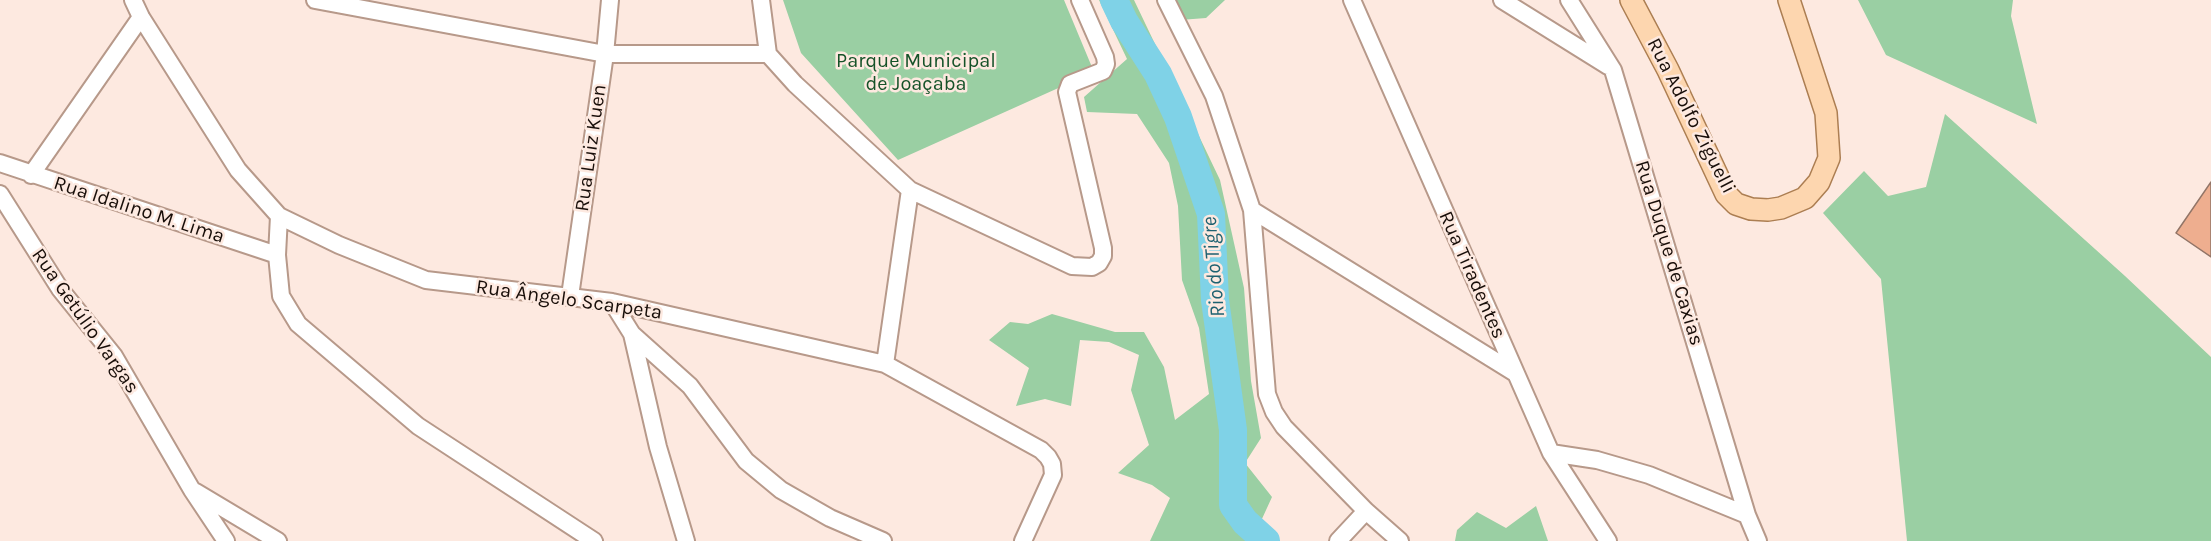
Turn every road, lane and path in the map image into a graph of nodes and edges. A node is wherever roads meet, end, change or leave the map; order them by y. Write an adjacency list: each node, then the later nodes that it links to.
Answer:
1 (133, 0): 12 (street, Rua Ângelo Scarpeta)
2 (315, 0): 13 (street)
3 (610, 0): 13 (street, Rua Luiz Kuen)
4 (761, 0): 14 (street)
5 (1080, 0): 18 (street)
6 (1166, 0): 20 (street)
7 (1353, 0): 27 (street, Rua Tiradentes)
8 (1502, 0): 15 (street)
9 (1569, 0): 15 (street, Rua Duque de Caxias)
10 (1631, 0): 11 (main road, Rua Adolfo Ziguelli)
11 (1790, 0)
12 (141, 17): 17 (street); 21 (street, Rua Ângelo Scarpeta)
13 (605, 54): 14 (street); 23 (street, Rua Luiz Kuen)
14 (768, 54): 18 (street)
15 (1613, 70): 31 (street, Rua Duque de Caxias)
16 (0, 163): 17 (street, Rua Idalino M. Lima)
17 (31, 175): 22 (street, Rua Idalino M. Lima)
18 (910, 190): 26 (street)
19 (0, 194): 29 (street, Rua Getúlio Vargas)
20 (1252, 210): 27 (street); 30 (street)
21 (279, 216): 22 (street); 23 (street, Rua Ângelo Scarpeta)
22 (277, 255): 34 (street)
23 (570, 296): 24 (street, Rua Ângelo Scarpeta)
24 (612, 302): 25 (street); 26 (street, Rua Ângelo Scarpeta)
25 (632, 334): 35 (street); 36 (street)
26 (885, 364): 37 (street, Rua Ângelo Scarpeta)
27 (1515, 373): 28 (street, Rua Tiradentes)
28 (1551, 453): 31 (street); 40 (street, Rua Tiradentes)
29 (192, 490): 32 (street, Rua Getúlio Vargas); 33 (street)
30 (1366, 511): 38 (street); 39 (street)
31 (1748, 516): 41 (street, Rua Duque de Caxias)
32 (226, 541)
33 (278, 541)
34 (594, 541)
35 (686, 541)
36 (883, 541)
37 (1023, 541)
38 (1338, 541)
39 (1400, 541)
40 (1608, 541)
41 (1758, 541)

